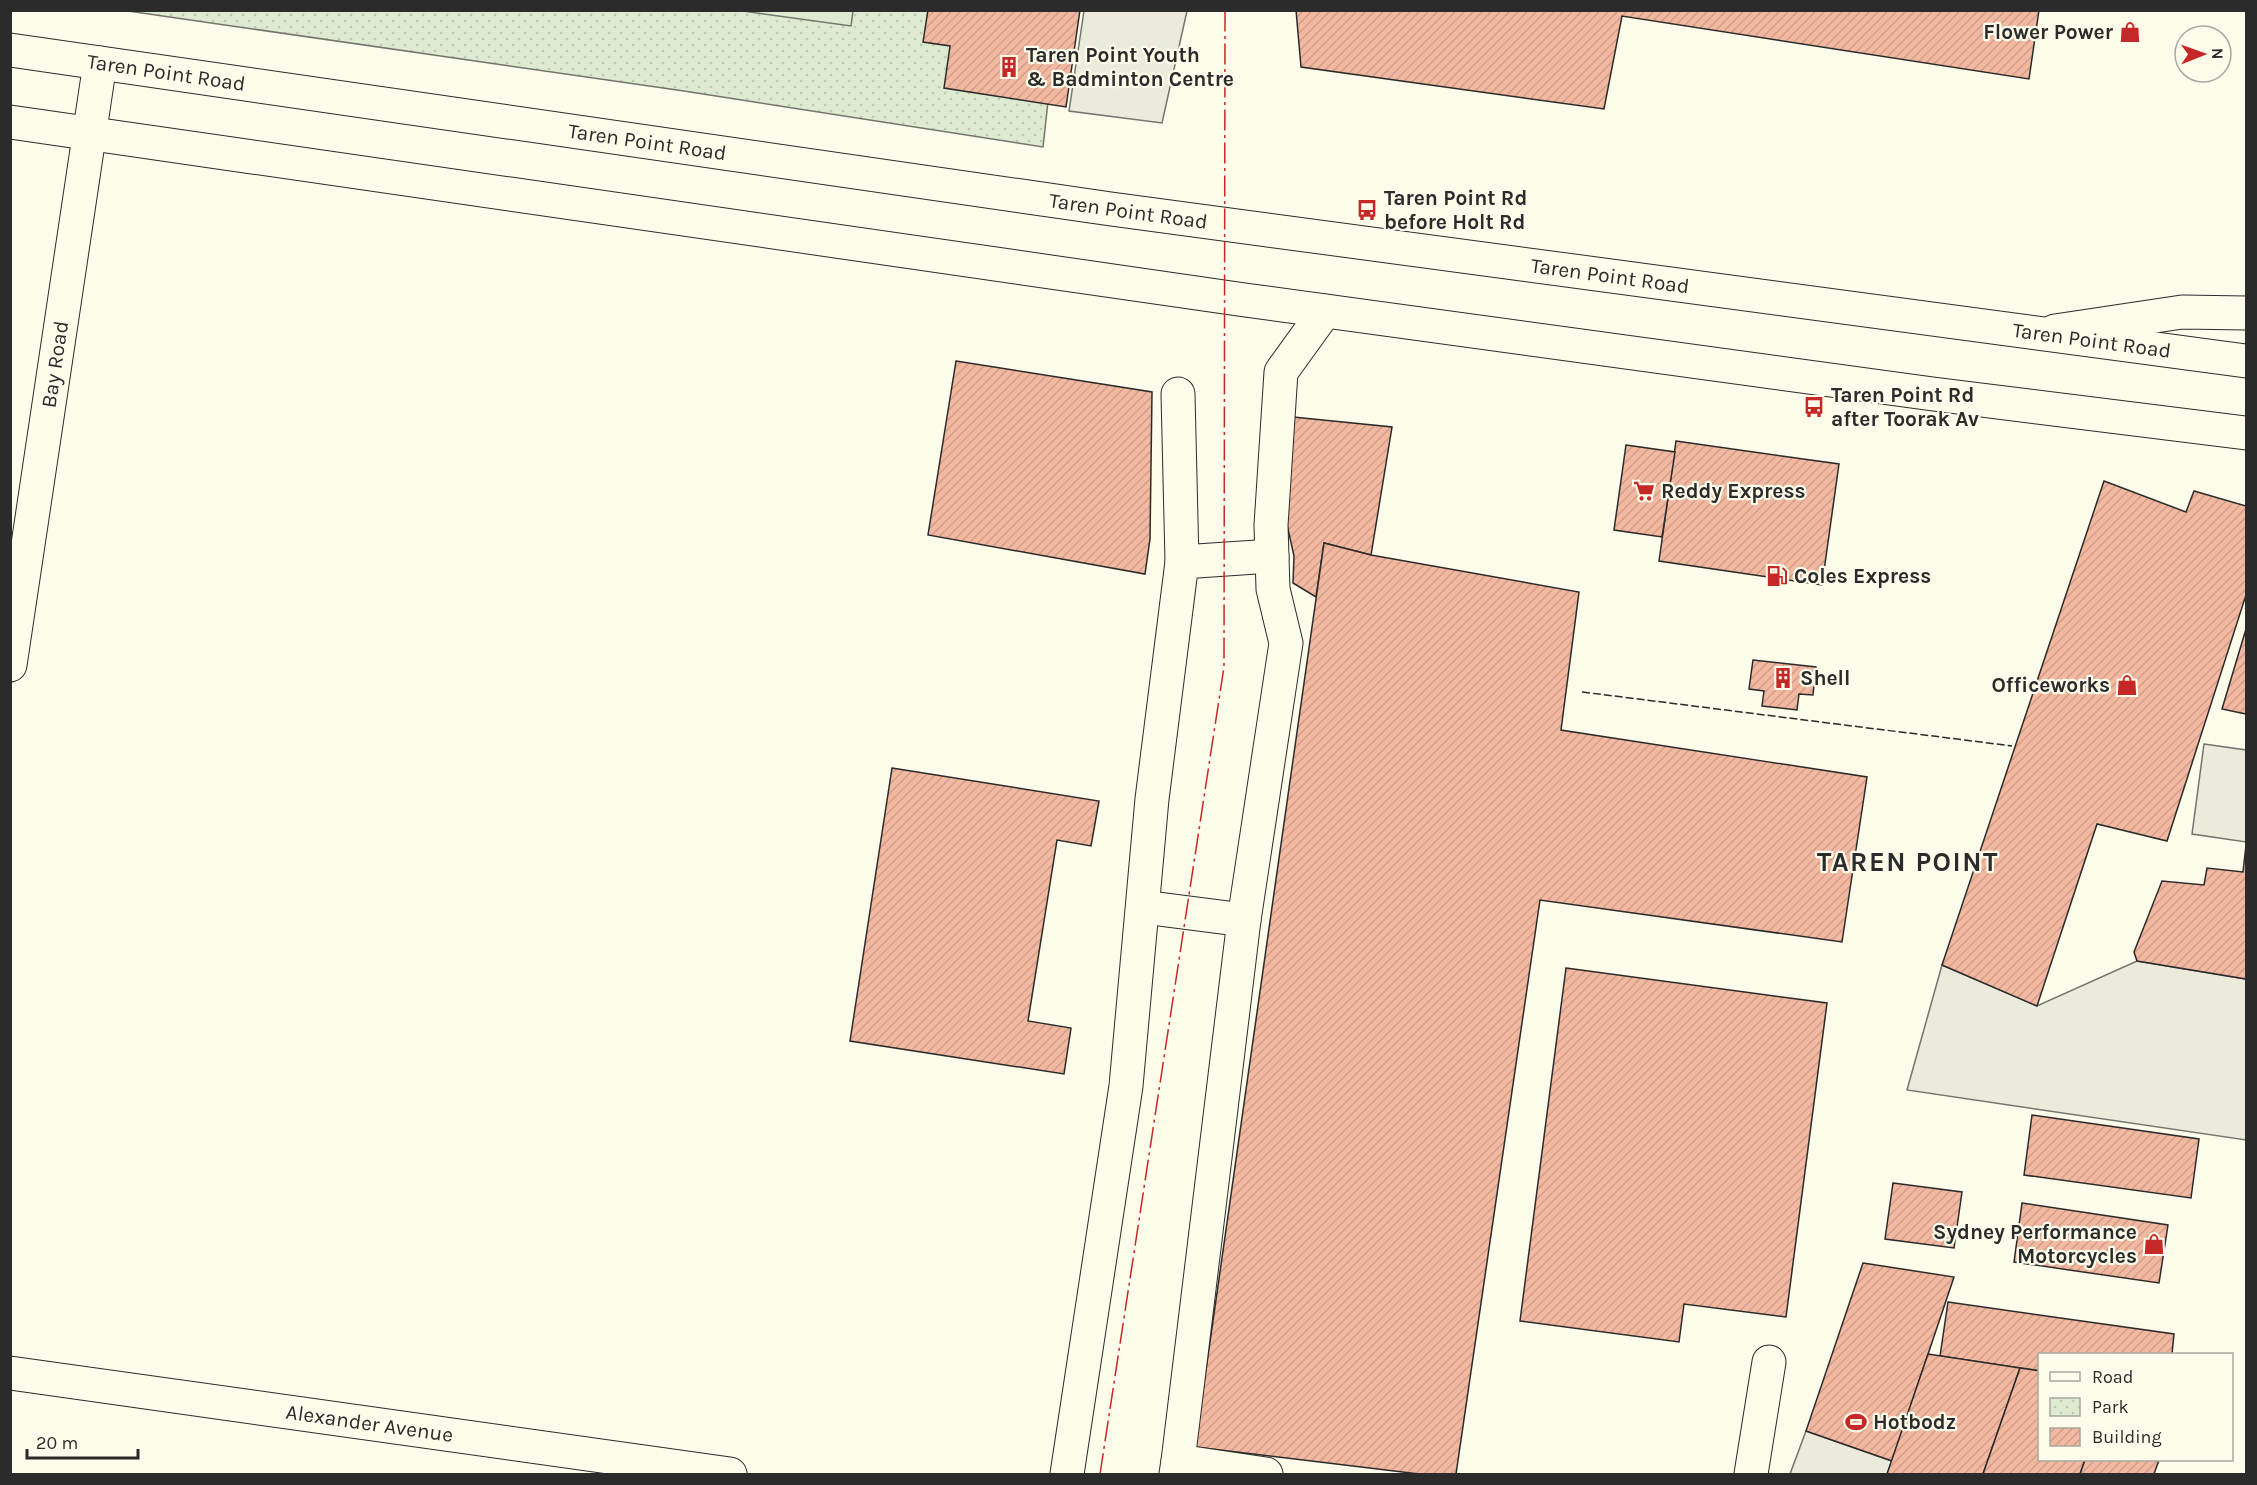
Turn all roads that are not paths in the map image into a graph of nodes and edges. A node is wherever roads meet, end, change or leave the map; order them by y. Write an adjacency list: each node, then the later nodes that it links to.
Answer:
1 (10, 50): 2 (main road, Taren Point Road)
2 (100, 63): 4 (main road, Bay Road); 7 (main road, Taren Point Road)
3 (10, 122): 4 (main road)
4 (89, 134): 5 (main road); 13 (main road, Bay Road)
5 (1325, 311): 10 (main road); 11 (main road)
6 (2247, 313): 7 (main road)
7 (2044, 333): 8 (main road, Taren Point Road)
8 (2247, 361)
9 (1178, 394): 12 (main road)
10 (2247, 433)
11 (1272, 556): 12 (main road); 15 (main road)
12 (1182, 562): 14 (main road)
13 (10, 665)
14 (1143, 907): 15 (main road); 20 (main road)
15 (1244, 920): 18 (main road)
16 (1769, 1362): 22 (main road)
17 (10, 1373): 19 (main road, Alexander Avenue)
18 (1177, 1468): 21 (main road)
19 (730, 1474)
20 (1067, 1474)
21 (1266, 1474)
22 (1750, 1474)

